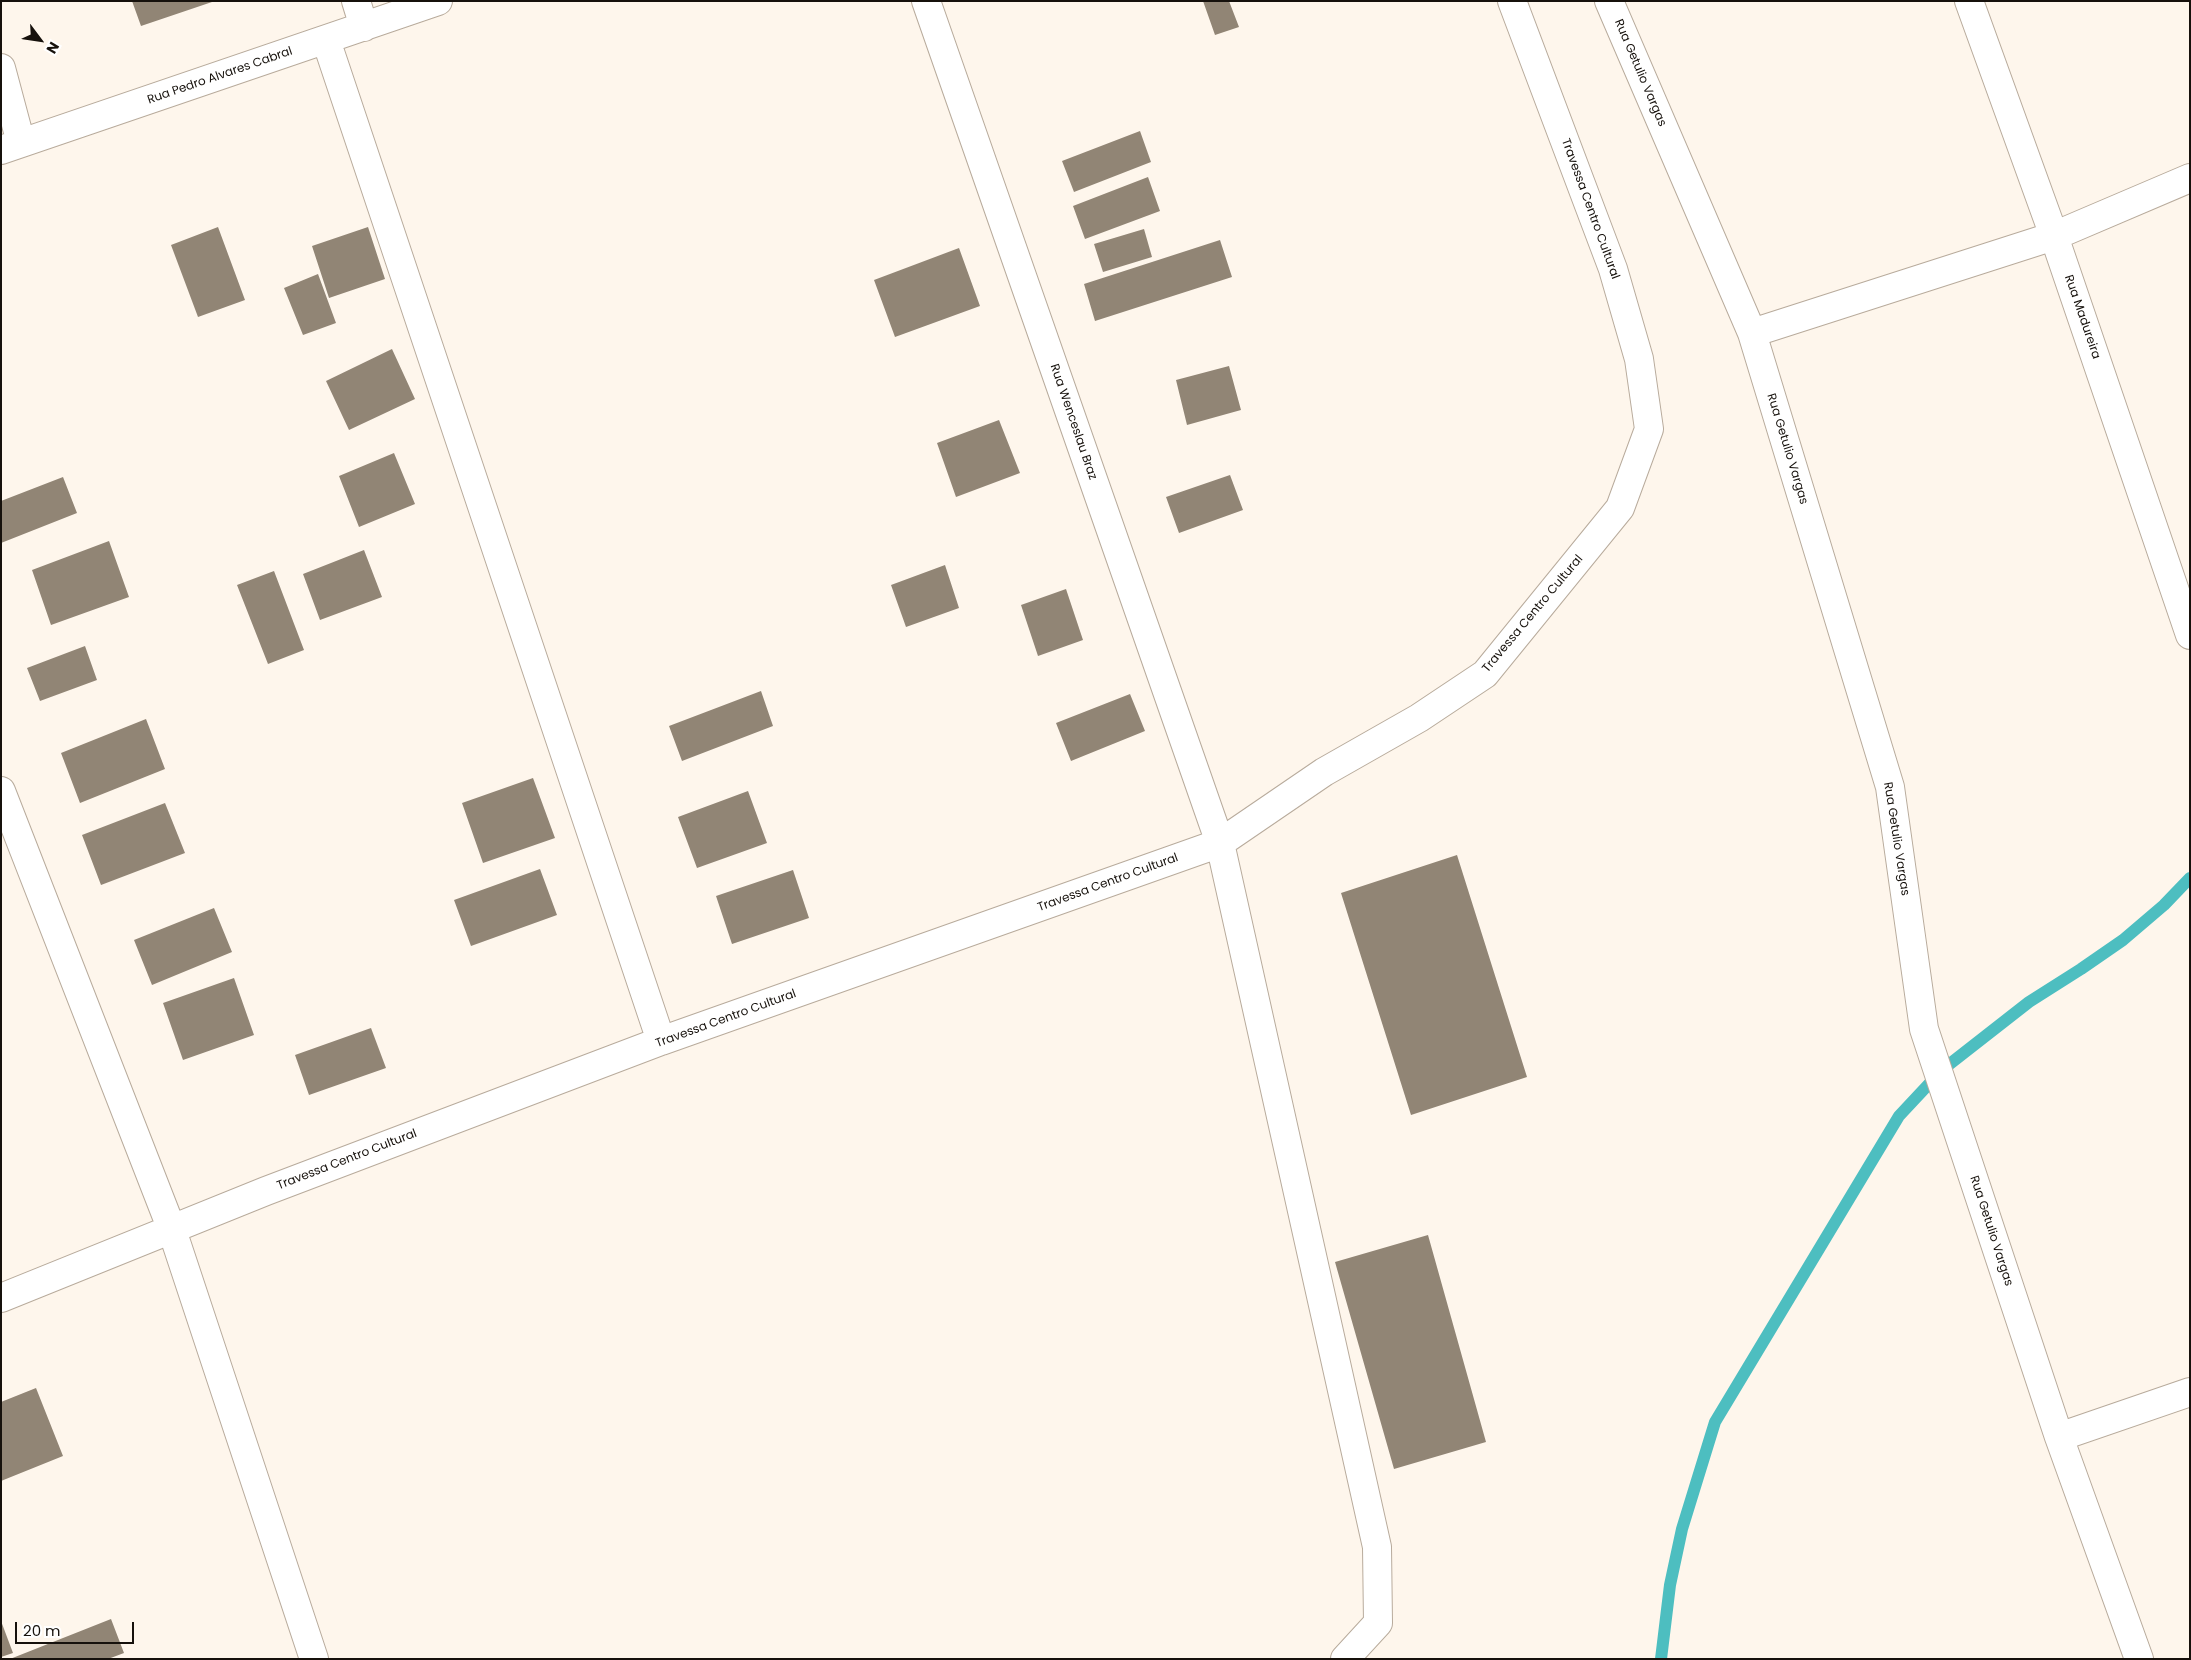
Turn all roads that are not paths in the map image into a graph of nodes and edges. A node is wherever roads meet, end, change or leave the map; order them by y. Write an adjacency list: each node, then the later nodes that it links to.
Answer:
1 (356, 1): 7 (street)
2 (438, 1): 7 (street, Rua Pedro Alvares Cabral)
3 (926, 1): 16 (street, Rua Wenceslau Braz)
4 (1512, 1): 16 (street, Travessa Centro Cultural)
5 (1609, 1): 13 (street, Rua Getulio Vargas)
6 (1969, 1): 12 (street, Rua Madureira)
7 (364, 27): 8 (street, Rua Pedro Alvares Cabral)
8 (326, 40): 10 (street, Rua Pedro Alvares Cabral); 17 (street)
9 (1, 68): 10 (street)
10 (11, 147)
11 (2190, 178): 12 (street)
12 (2054, 236): 13 (street); 14 (street, Rua Madureira)
13 (1752, 333): 21 (street, Rua Getulio Vargas)
14 (2190, 635)
15 (1, 791): 18 (street)
16 (1220, 844): 17 (street, Travessa Centro Cultural); 23 (street, Rua Wenceslau Braz)
17 (662, 1042): 18 (street, Travessa Centro Cultural)
18 (172, 1230): 19 (street, Travessa Centro Cultural); 22 (street)
19 (1, 1298)
20 (2190, 1392): 21 (street)
21 (2059, 1437): 24 (street, Rua Getulio Vargas)
22 (314, 1659)
23 (1345, 1659)
24 (2139, 1659)

